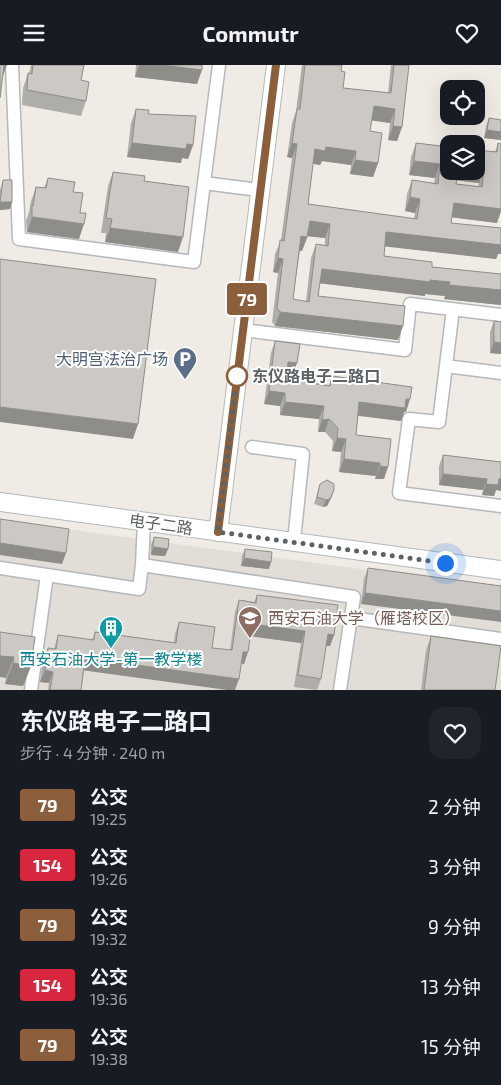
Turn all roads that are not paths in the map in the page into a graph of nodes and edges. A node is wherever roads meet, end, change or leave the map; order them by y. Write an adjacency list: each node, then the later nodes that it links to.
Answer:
1 (12, 65): 5 (street)
2 (220, 65): 5 (street)
3 (266, 65): 6 (main road)
4 (276, 65): 9 (main road)
5 (204, 183): 6 (street)
6 (251, 189): 17 (main road)
7 (453, 309): 8 (street); 9 (street); 10 (street)
8 (501, 315)
9 (243, 330): 17 (main road)
10 (446, 366): 11 (street); 15 (street)
11 (501, 373)
12 (252, 447): 18 (street)
13 (0, 491): 17 (main road, 电子二路)
14 (0, 502): 16 (main road, 电子二路)
15 (501, 506)
16 (144, 521): 17 (main road, 电子二路); 20 (street)
17 (214, 526): 18 (main road, 电子二路); 22 (main road, 电子二路)
18 (295, 531): 19 (main road, 电子二路)
19 (501, 558)
20 (142, 565): 23 (street); 24 (street)
21 (0, 568): 23 (street)
22 (501, 570)
23 (47, 575): 26 (street)
24 (351, 618): 25 (street); 27 (street)
25 (501, 639)
26 (31, 690)
27 (340, 690)

